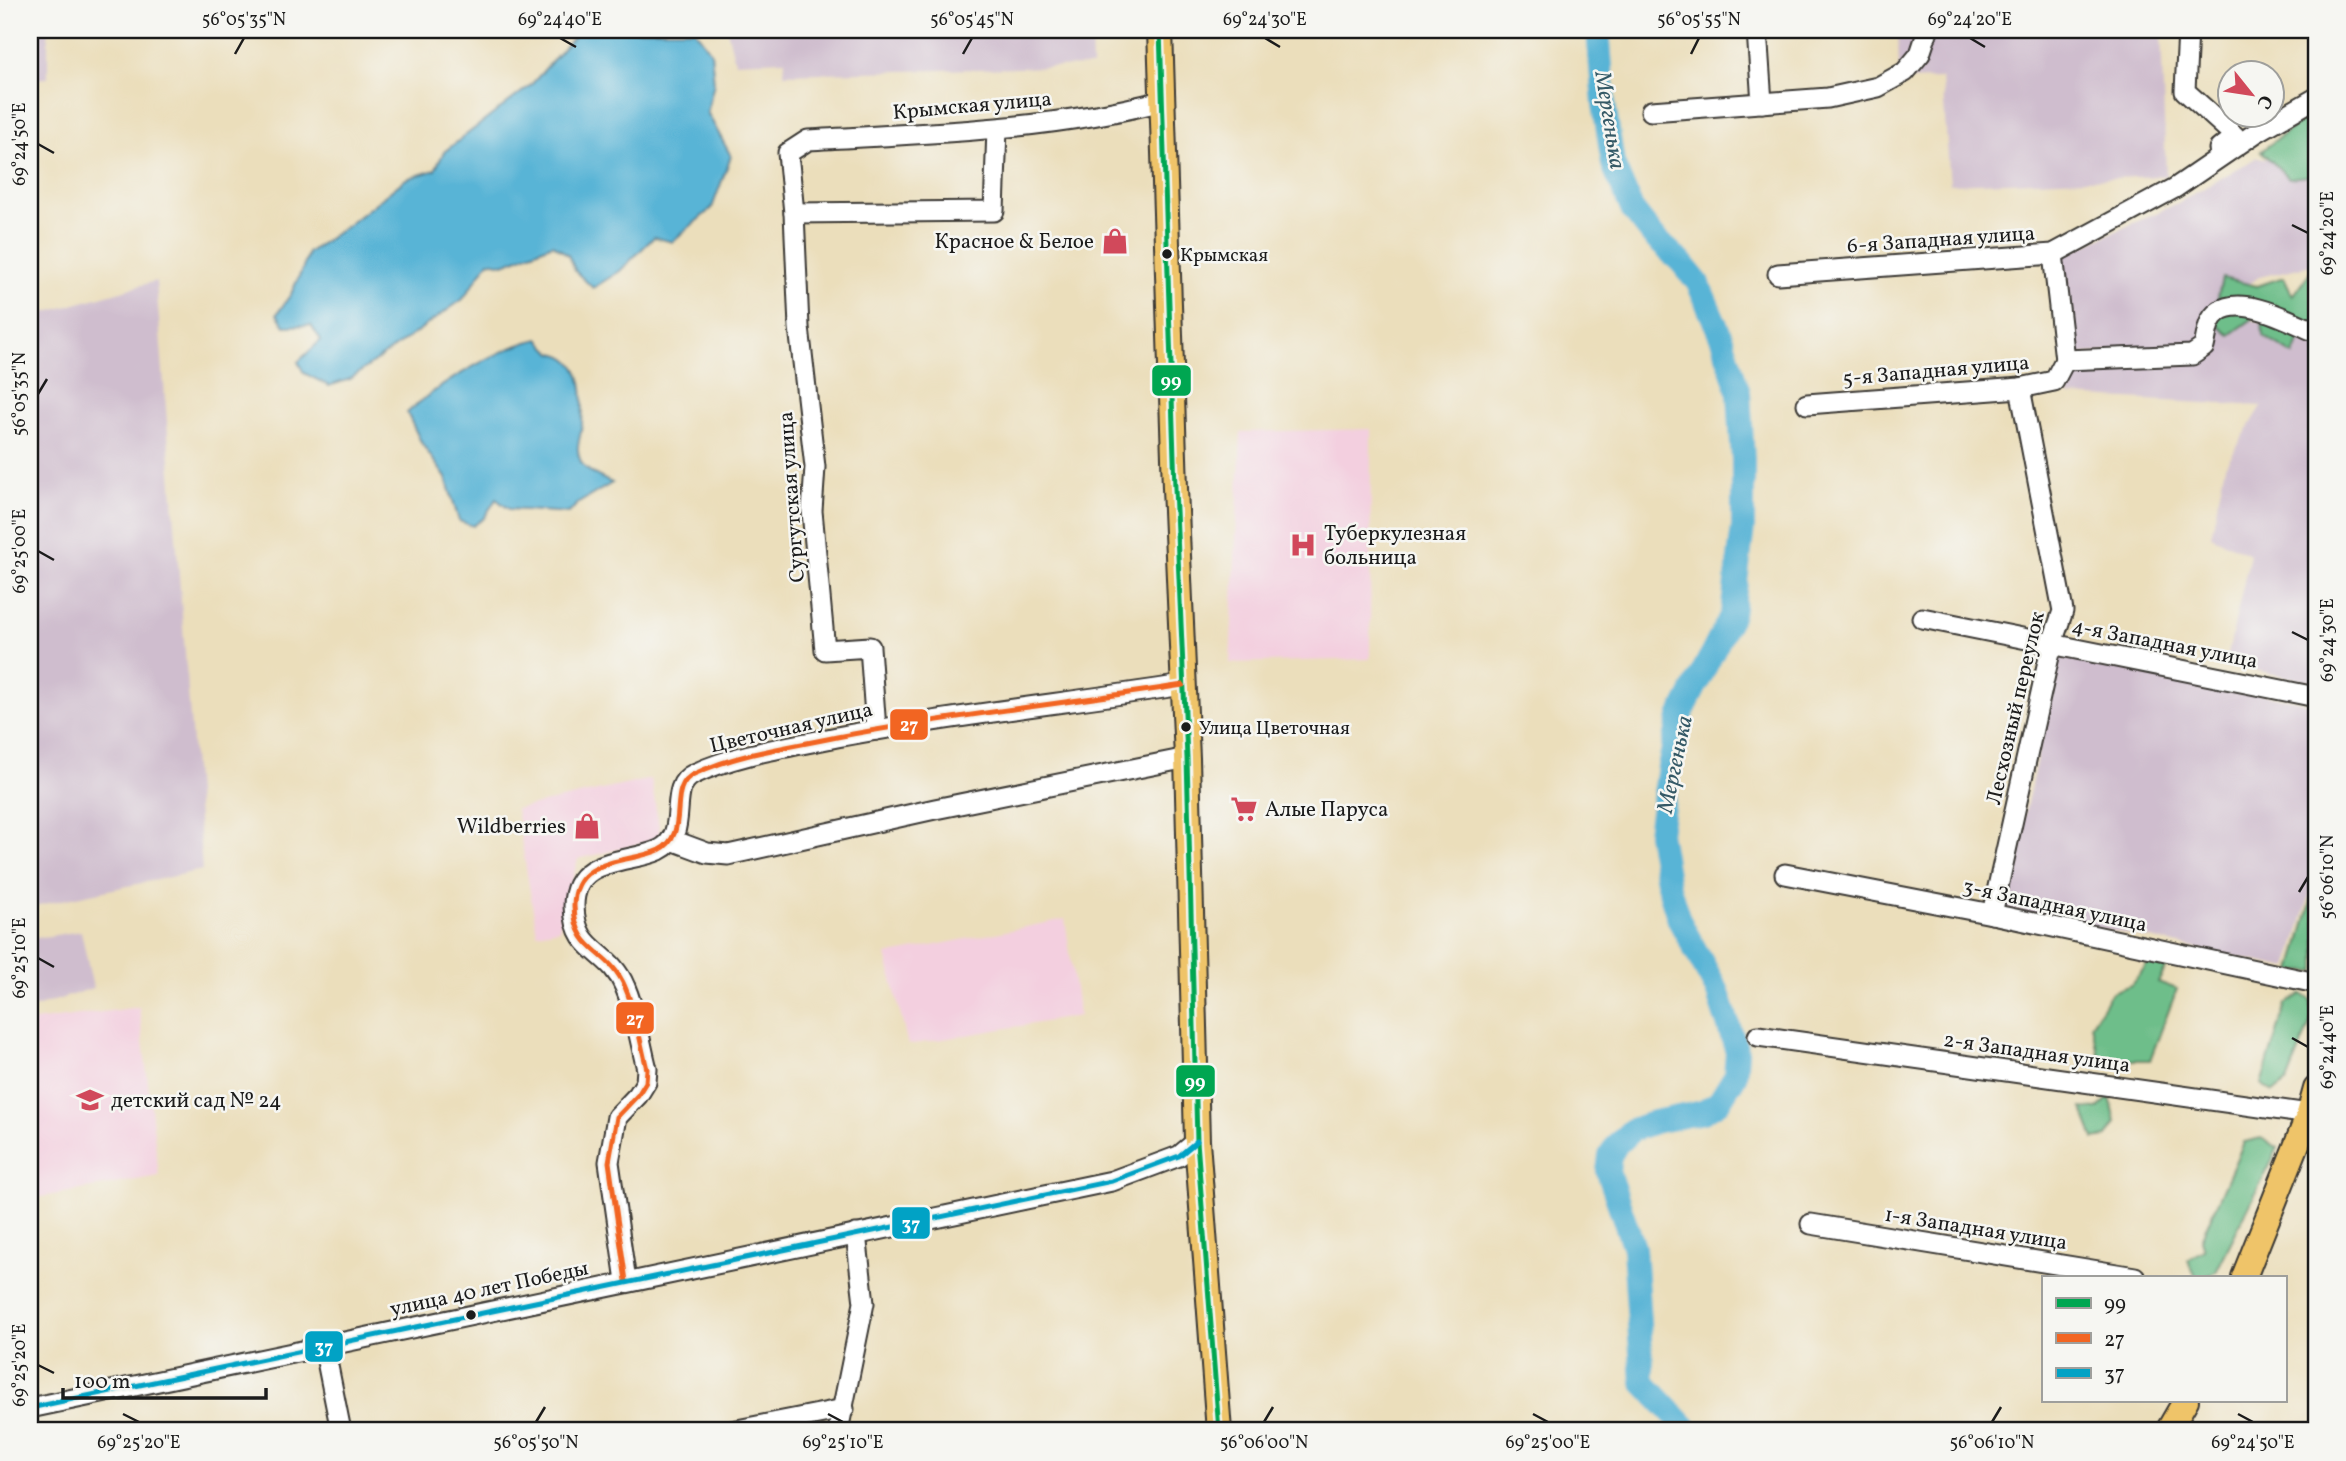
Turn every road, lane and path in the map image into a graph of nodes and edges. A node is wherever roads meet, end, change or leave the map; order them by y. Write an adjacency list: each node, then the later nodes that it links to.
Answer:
1 (1160, 30): 6 (main road)
2 (1757, 30): 7 (street)
3 (1928, 30): 7 (street)
4 (2188, 30): 10 (street)
5 (2316, 98): 10 (street, 6-я Западная улица)
6 (1161, 101): 9 (street, Крымская улица); 20 (main road)
7 (1762, 103): 8 (street)
8 (1651, 111)
9 (997, 129): 11 (street, Крымская улица); 11 (street)
10 (2175, 188): 12 (street, 6-я Западная улица)
11 (794, 213): 22 (street, Сургутская улица)
12 (2053, 254): 13 (street, 6-я Западная улица); 15 (street)
13 (1778, 274)
14 (2316, 332): 15 (street)
15 (2065, 360): 16 (street, 5-я Западная улица)
16 (2020, 388): 17 (street, 5-я Западная улица); 19 (street, Лесхозный переулок)
17 (1807, 404)
18 (1923, 618): 19 (street, 4-я Западная улица)
19 (2052, 643): 21 (street, 4-я Западная улица); 26 (street, Лесхозный переулок)
20 (1183, 685): 22 (street, Цветочная улица); 23 (main road)
21 (2316, 697)
22 (876, 730): 24 (street, Цветочная улица)
23 (1187, 758): 24 (street); 31 (main road)
24 (672, 840): 36 (street)
25 (1785, 874): 26 (street, 3-я Западная улица)
26 (1992, 914): 27 (street, 3-я Западная улица)
27 (2316, 983)
28 (1758, 1036): 30 (street, 2-я Западная улица)
29 (2316, 1089): 30 (main road)
30 (2309, 1114): 35 (main road)
31 (1197, 1140): 33 (street, улица 40 лет Победы); 44 (main road)
32 (1811, 1224): 34 (street, 1-я Западная улица)
33 (856, 1234): 36 (street, улица 40 лет Победы); 40 (street)
34 (2129, 1276)
35 (2244, 1276)
36 (626, 1281): 37 (street, улица 40 лет Победы)
37 (324, 1346): 39 (street, улица 40 лет Победы); 41 (street)
38 (2185, 1402): 45 (main road)
39 (30, 1408)
40 (844, 1409): 42 (street); 43 (street)
41 (341, 1431)
42 (732, 1431)
43 (838, 1431)
44 (1219, 1431)
45 (2168, 1431)

